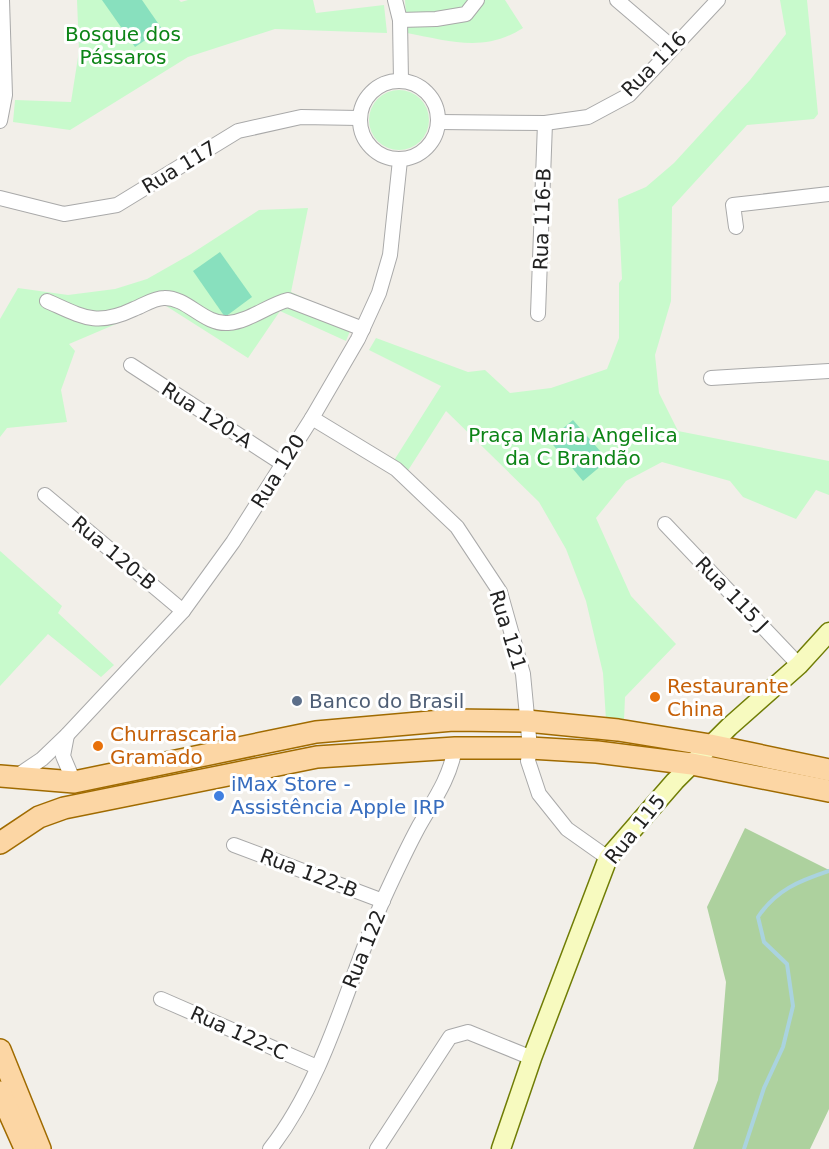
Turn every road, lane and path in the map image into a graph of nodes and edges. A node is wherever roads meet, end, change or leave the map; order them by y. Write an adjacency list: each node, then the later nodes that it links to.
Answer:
1 (2, 0): 10 (street)
2 (395, 0): 6 (street)
3 (477, 0): 6 (street)
4 (617, 0): 7 (street)
5 (718, 0): 7 (street, Rua 116)
6 (400, 20): 8 (street)
7 (672, 47): 12 (street, Rua 116)
8 (401, 81): 9 (street); 11 (street)
9 (359, 118): 13 (street); 15 (street, Rua 117)
10 (0, 121)
11 (439, 122): 12 (street, Rua 116); 13 (street)
12 (545, 123): 18 (street, Rua 116-B)
13 (400, 160): 19 (street, Rua 120)
14 (829, 194): 16 (street)
15 (0, 198)
16 (736, 227)
17 (47, 301): 19 (street)
18 (538, 314)
19 (363, 329): 23 (street, Rua 120)
20 (131, 365): 24 (street, Rua 120-A)
21 (829, 371): 22 (street)
22 (711, 378)
23 (312, 418): 24 (street, Rua 120); 30 (street, Rua 121)
24 (283, 464): 27 (street, Rua 120)
25 (45, 495): 27 (street, Rua 120-B)
26 (664, 524): 29 (street, Rua 115 J)
27 (183, 610): 31 (street, Rua 120)
28 (829, 632): 29 (street, Rua 115)
29 (799, 665): 32 (street, Rua 115)
30 (527, 721): 32 (main road); 34 (street, Rua 121); 38 (main road)
31 (67, 735): 37 (street, Rua 120); 38 (street)
32 (710, 745): 35 (street, Rua 115); 36 (main road)
33 (455, 748): 34 (main road); 40 (main road); 43 (street, Rua 122)
34 (530, 748): 35 (main road); 42 (street, Rua 121)
35 (692, 764): 39 (main road); 42 (street, Rua 115)
36 (829, 770)
37 (7, 777): 38 (main road)
38 (74, 782)
39 (829, 791)
40 (0, 843)
41 (234, 845): 43 (street, Rua 122-B)
42 (608, 858): 46 (street, Rua 115)
43 (383, 901): 47 (street, Rua 122)
44 (161, 999): 47 (street, Rua 122-C)
45 (0, 1050): 52 (main road)
46 (532, 1058): 54 (street); 55 (street, Rua 115)
47 (317, 1067): 53 (street, Rua 122)
48 (0, 1092): 51 (main road)
49 (0, 1127): 50 (main road)
50 (9, 1149)
51 (25, 1149)
52 (40, 1149)
53 (270, 1149)
54 (377, 1149)
55 (501, 1149)

